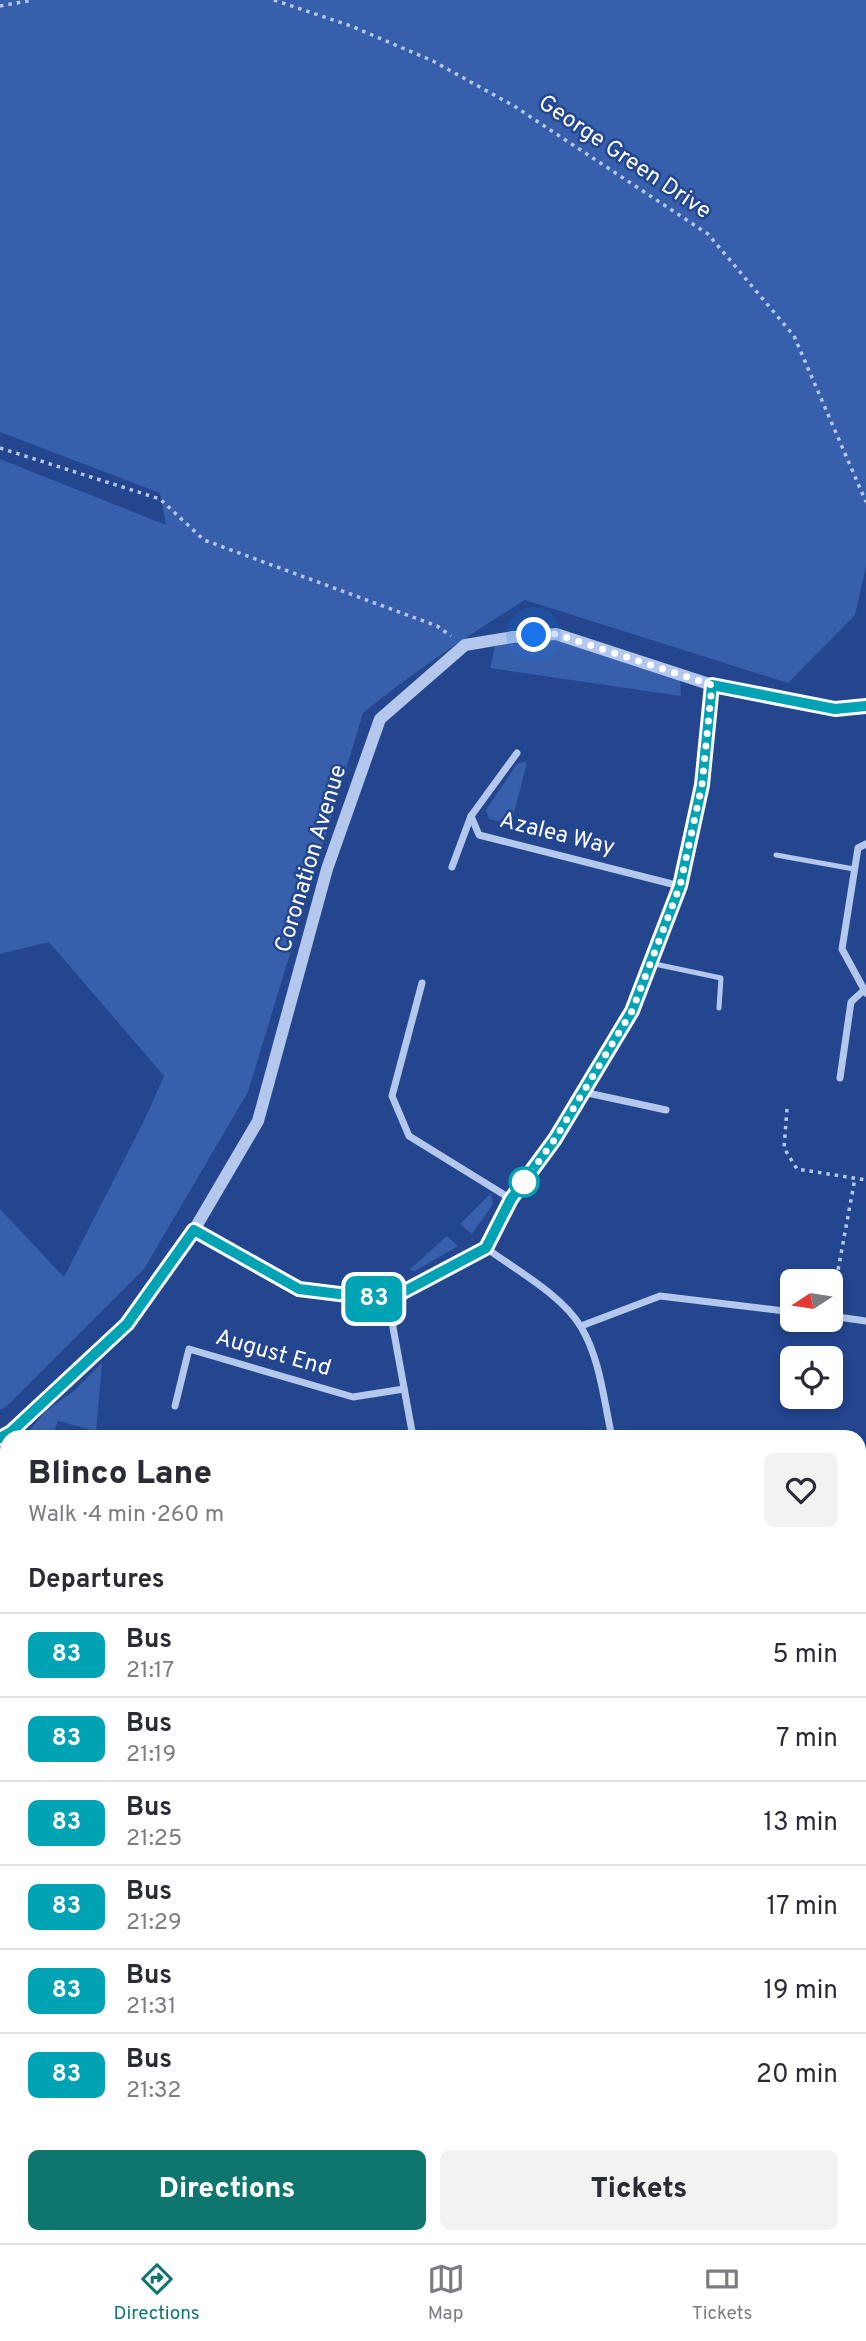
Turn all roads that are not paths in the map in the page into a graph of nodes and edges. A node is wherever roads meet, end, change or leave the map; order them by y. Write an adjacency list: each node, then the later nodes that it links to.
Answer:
1 (712, 685): 2 (street); 9 (street); 18 (street, Coronation Avenue)
2 (866, 706)
3 (517, 753): 4 (street, Azalea Way)
4 (471, 816): 7 (street); 9 (street, Azalea Way)
5 (866, 844): 8 (street)
6 (776, 855): 8 (lane)
7 (452, 867)
8 (854, 869): 12 (street)
9 (680, 886): 10 (street)
10 (650, 963): 13 (lane); 15 (street)
11 (422, 983): 17 (street)
12 (865, 992): 14 (street)
13 (719, 1009)
14 (840, 1078)
15 (583, 1092): 16 (street); 17 (street)
16 (666, 1110)
17 (511, 1199): 19 (street)
18 (194, 1230): 20 (street); 27 (street, Coronation Avenue)
19 (486, 1248): 20 (street); 24 (street)
20 (388, 1300): 25 (street)
21 (780, 1310): 24 (street)
22 (844, 1318): 23 (street)
23 (866, 1321)
24 (581, 1326): 29 (street)
25 (404, 1389): 26 (street, August End); 28 (street)
26 (175, 1406)
27 (15, 1430)
28 (412, 1430)
29 (610, 1430)

